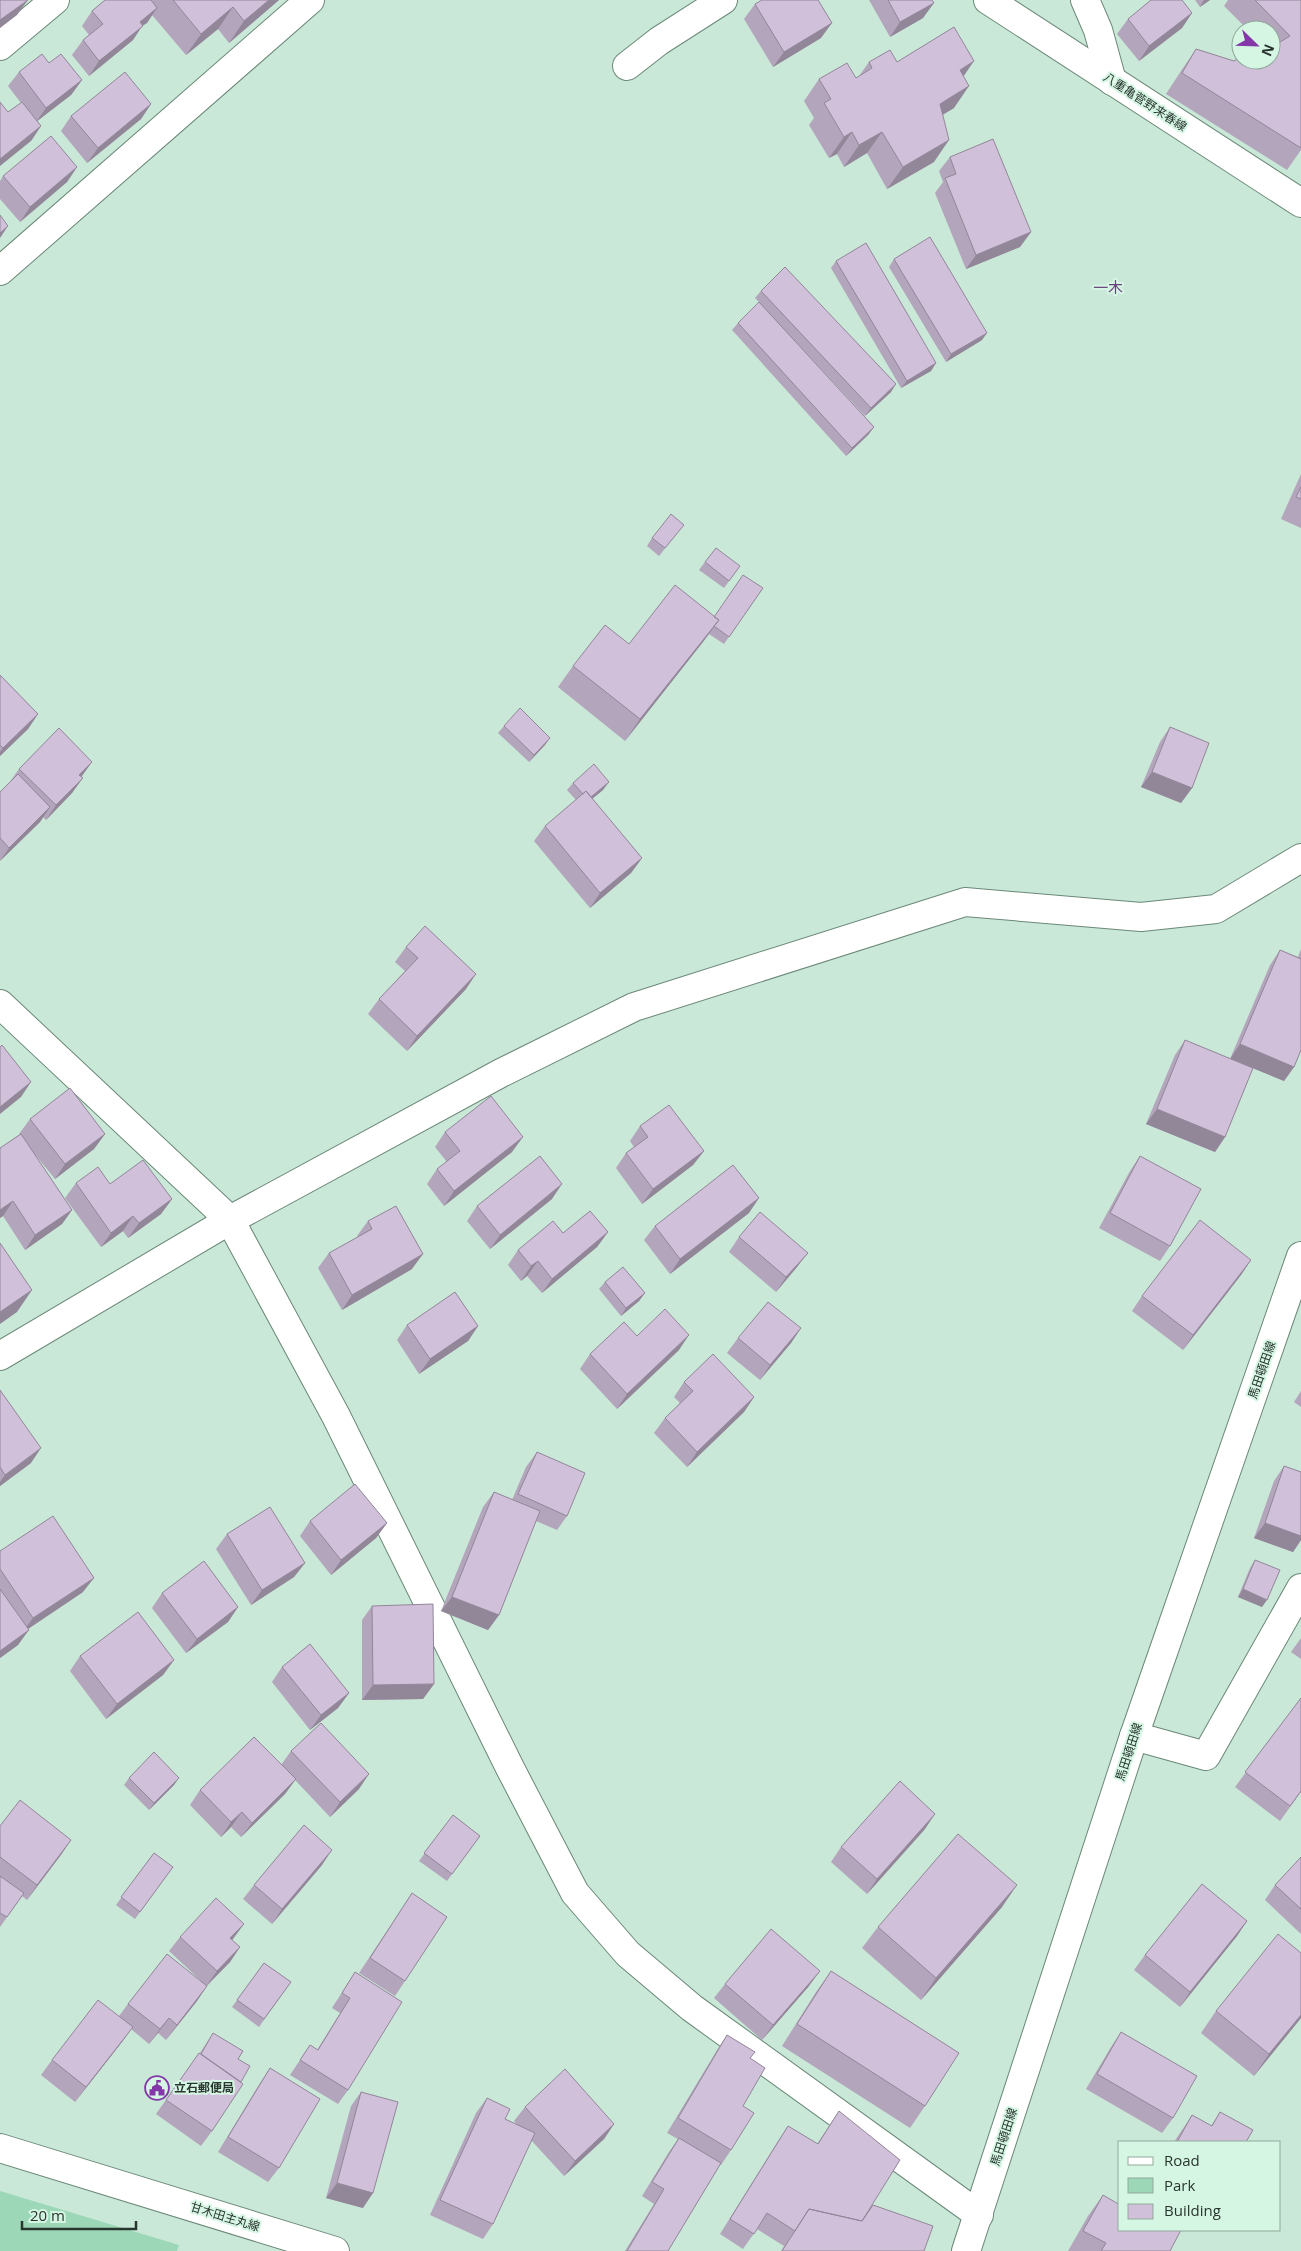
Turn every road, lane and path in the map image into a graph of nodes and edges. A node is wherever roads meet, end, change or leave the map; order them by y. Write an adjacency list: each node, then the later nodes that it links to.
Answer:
1 (55, 0): 6 (street)
2 (310, 0): 10 (street)
3 (723, 0): 7 (street)
4 (988, 0): 8 (street, 八重亀菅野来春線)
5 (1085, 0): 8 (street)
6 (0, 46)
7 (627, 66)
8 (1112, 81): 9 (street, 八重亀菅野来春線)
9 (1301, 203)
10 (0, 271)
11 (1301, 858): 13 (street)
12 (0, 1004): 13 (street)
13 (230, 1220): 15 (street); 19 (street)
14 (1301, 1256): 17 (street, 馬田頓田線)
15 (0, 1356)
16 (1301, 1588): 17 (street)
17 (1134, 1736): 19 (street, 馬田頓田線)
18 (0, 2148): 20 (street, 甘木田主丸線)
19 (979, 2215): 21 (street, 馬田頓田線)
20 (335, 2251)
21 (966, 2251)

